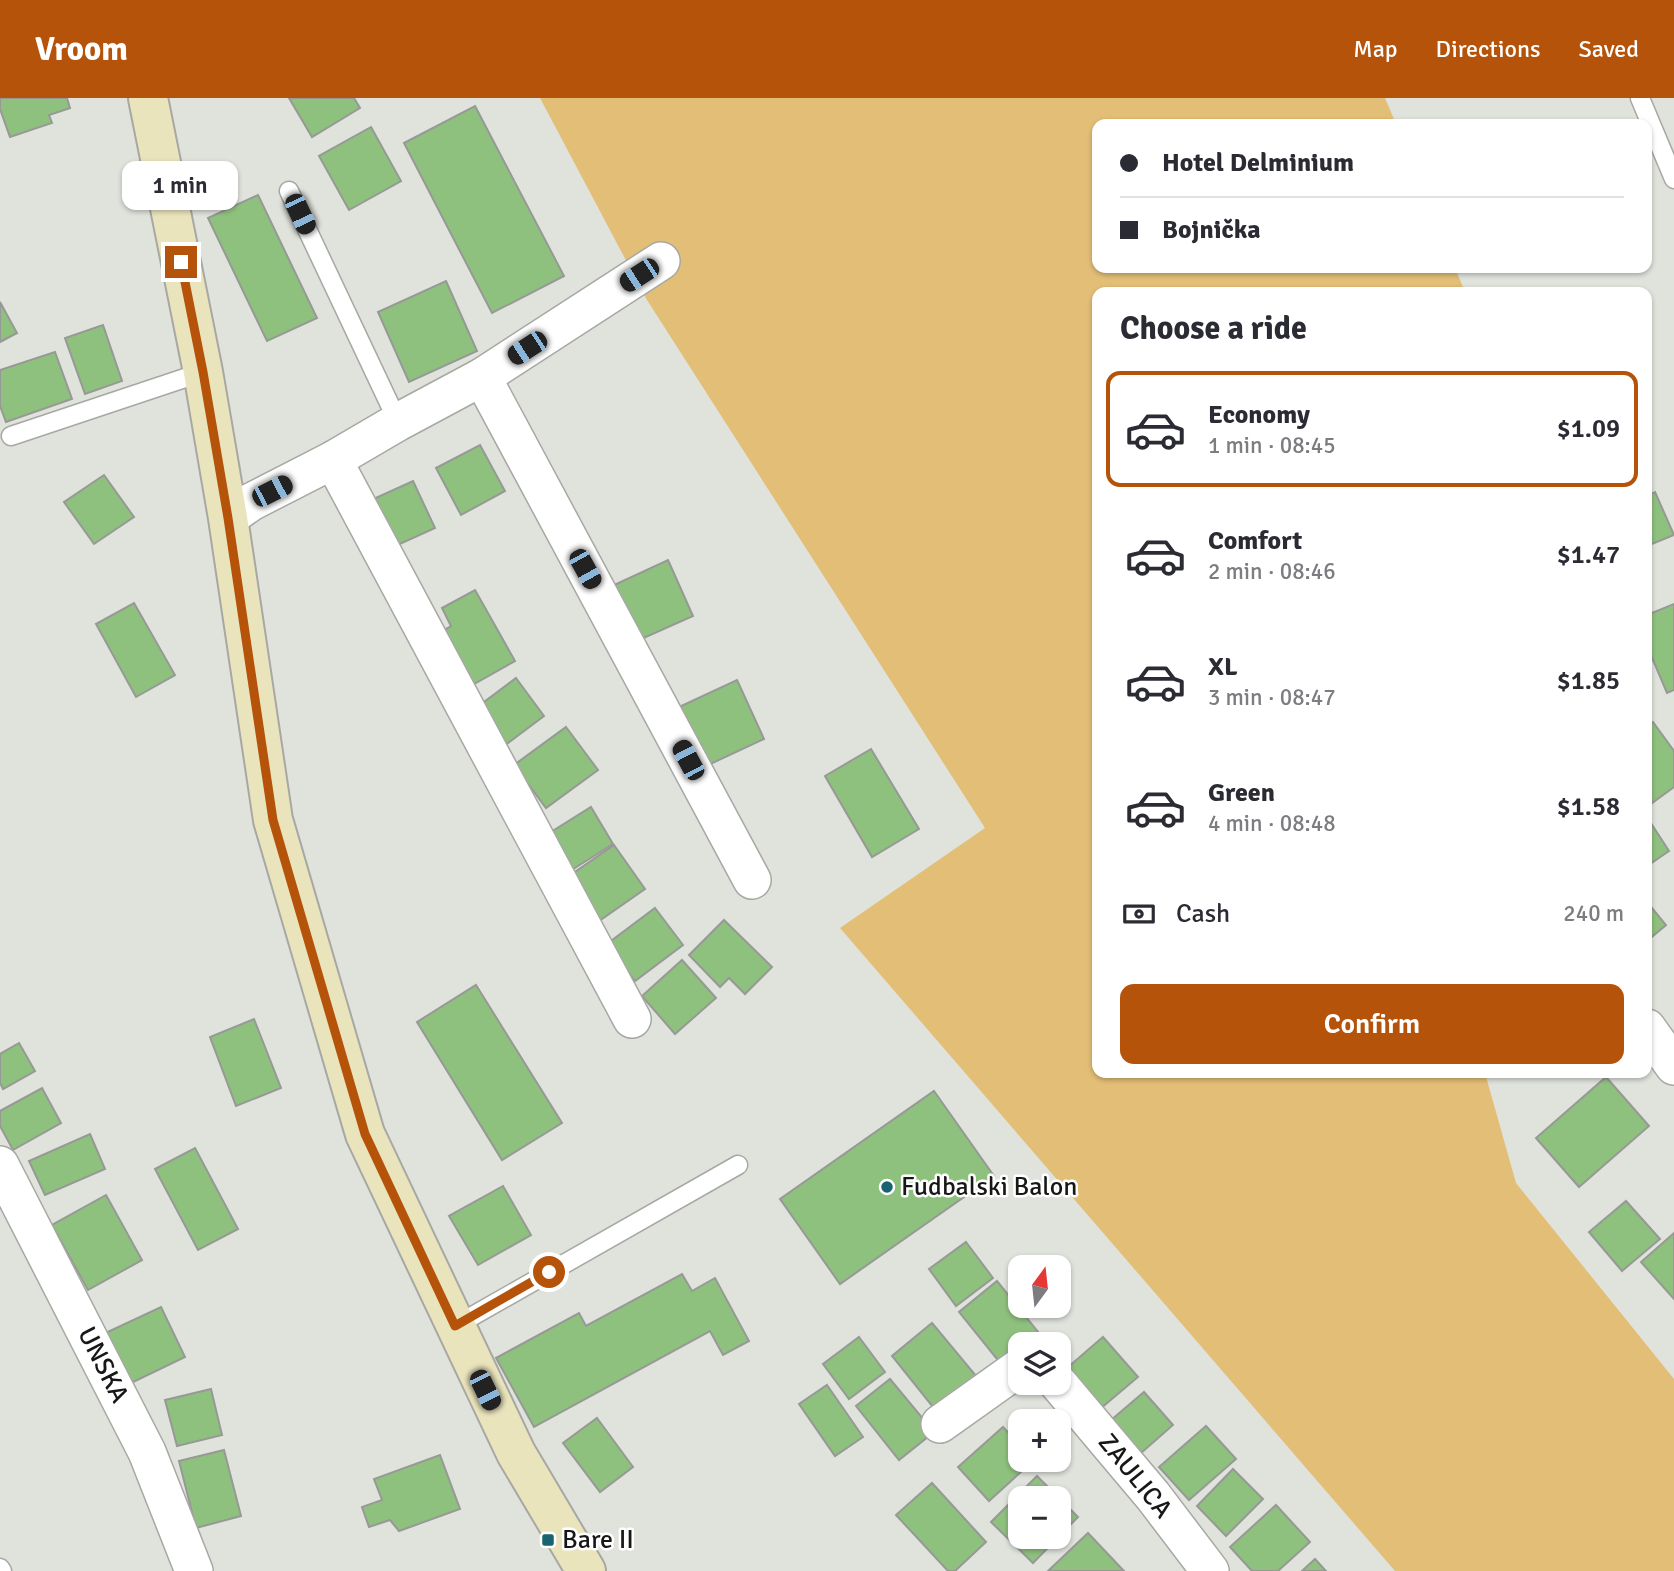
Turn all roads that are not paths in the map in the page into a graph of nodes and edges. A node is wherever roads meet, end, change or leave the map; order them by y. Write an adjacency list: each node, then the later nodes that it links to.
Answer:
1 (148, 98): 8 (main road)
2 (1640, 98): 3 (lane)
3 (1649, 119)
4 (1652, 127): 5 (lane)
5 (1674, 179)
6 (289, 191): 10 (lane)
7 (661, 261): 9 (street)
8 (203, 372): 11 (lane); 13 (main road)
9 (482, 377): 10 (street); 14 (street)
10 (398, 422): 12 (street)
11 (11, 436)
12 (333, 460): 13 (street); 15 (street)
13 (228, 518): 20 (main road)
14 (752, 880)
15 (632, 1019)
16 (1652, 1034): 17 (street)
17 (1674, 1066)
18 (0, 1165): 24 (street, UNSKA)
19 (738, 1165): 20 (lane)
20 (455, 1326): 25 (main road)
21 (1008, 1376): 23 (street)
22 (1068, 1395): 26 (street, ZAULICA)
23 (940, 1424)
24 (194, 1571)
25 (586, 1571)
26 (1210, 1571)

